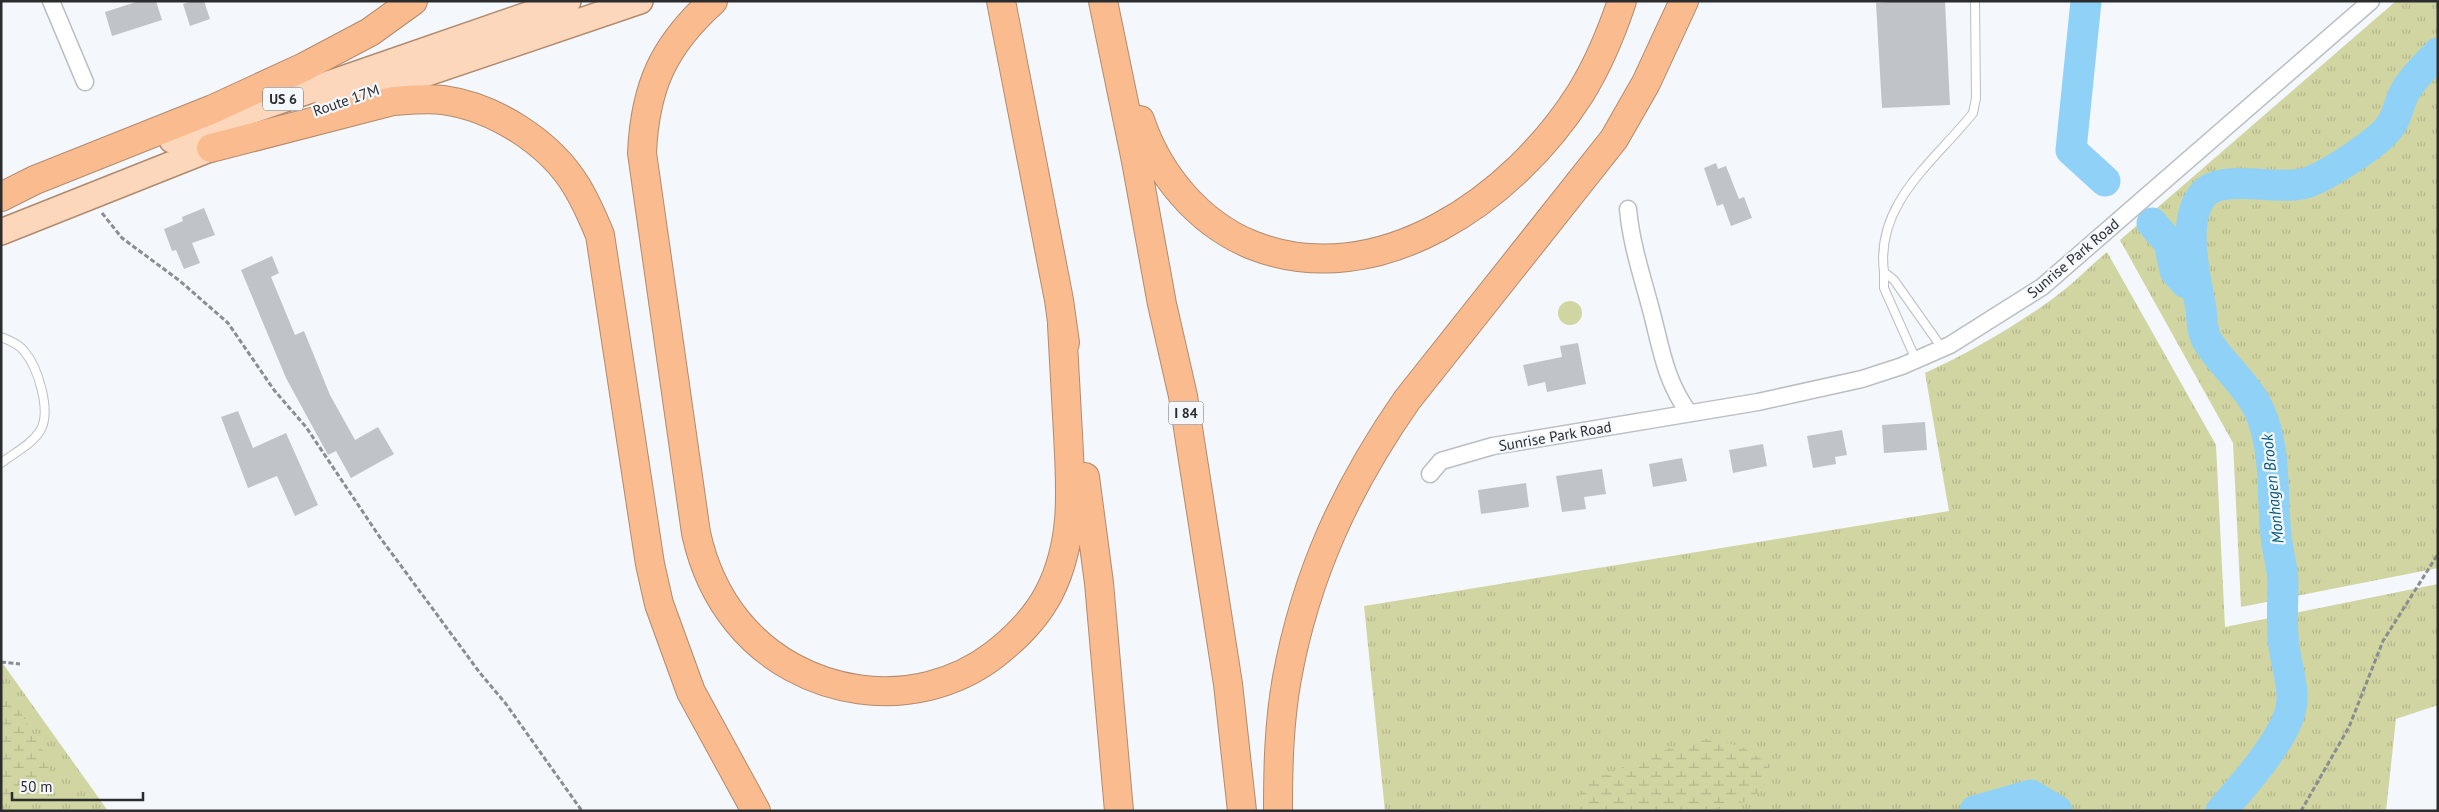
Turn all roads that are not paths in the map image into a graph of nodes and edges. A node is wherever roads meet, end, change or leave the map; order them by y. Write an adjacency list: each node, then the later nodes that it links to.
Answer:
1 (51, 1): 12 (street)
2 (413, 1): 14 (highway)
3 (568, 1): 15 (main road, Route 17M / US 6)
4 (640, 1): 13 (main road, Route 17M / US 6)
5 (713, 1): 19 (highway)
6 (1001, 1): 19 (highway)
7 (1622, 1): 11 (highway)
8 (1684, 1): 29 (highway)
9 (1975, 1): 18 (lane)
10 (2371, 1): 21 (street, Sunrise Park Road)
11 (1104, 10): 28 (highway, I 84)
12 (85, 82)
13 (211, 148): 17 (main road, Route 17M / US 6); 26 (highway)
14 (1, 197)
15 (1, 209)
16 (1628, 209): 23 (street)
17 (1, 232)
18 (1884, 272): 21 (lane); 22 (lane)
19 (1062, 325): 27 (highway)
20 (1, 337): 24 (lane)
21 (1942, 348): 22 (street, Sunrise Park Road)
22 (1916, 360): 23 (street, Sunrise Park Road)
23 (1688, 414): 25 (street, Sunrise Park Road)
24 (1, 463)
25 (1430, 474)
26 (756, 811)
27 (1119, 811)
28 (1242, 811)
29 (1278, 811)

